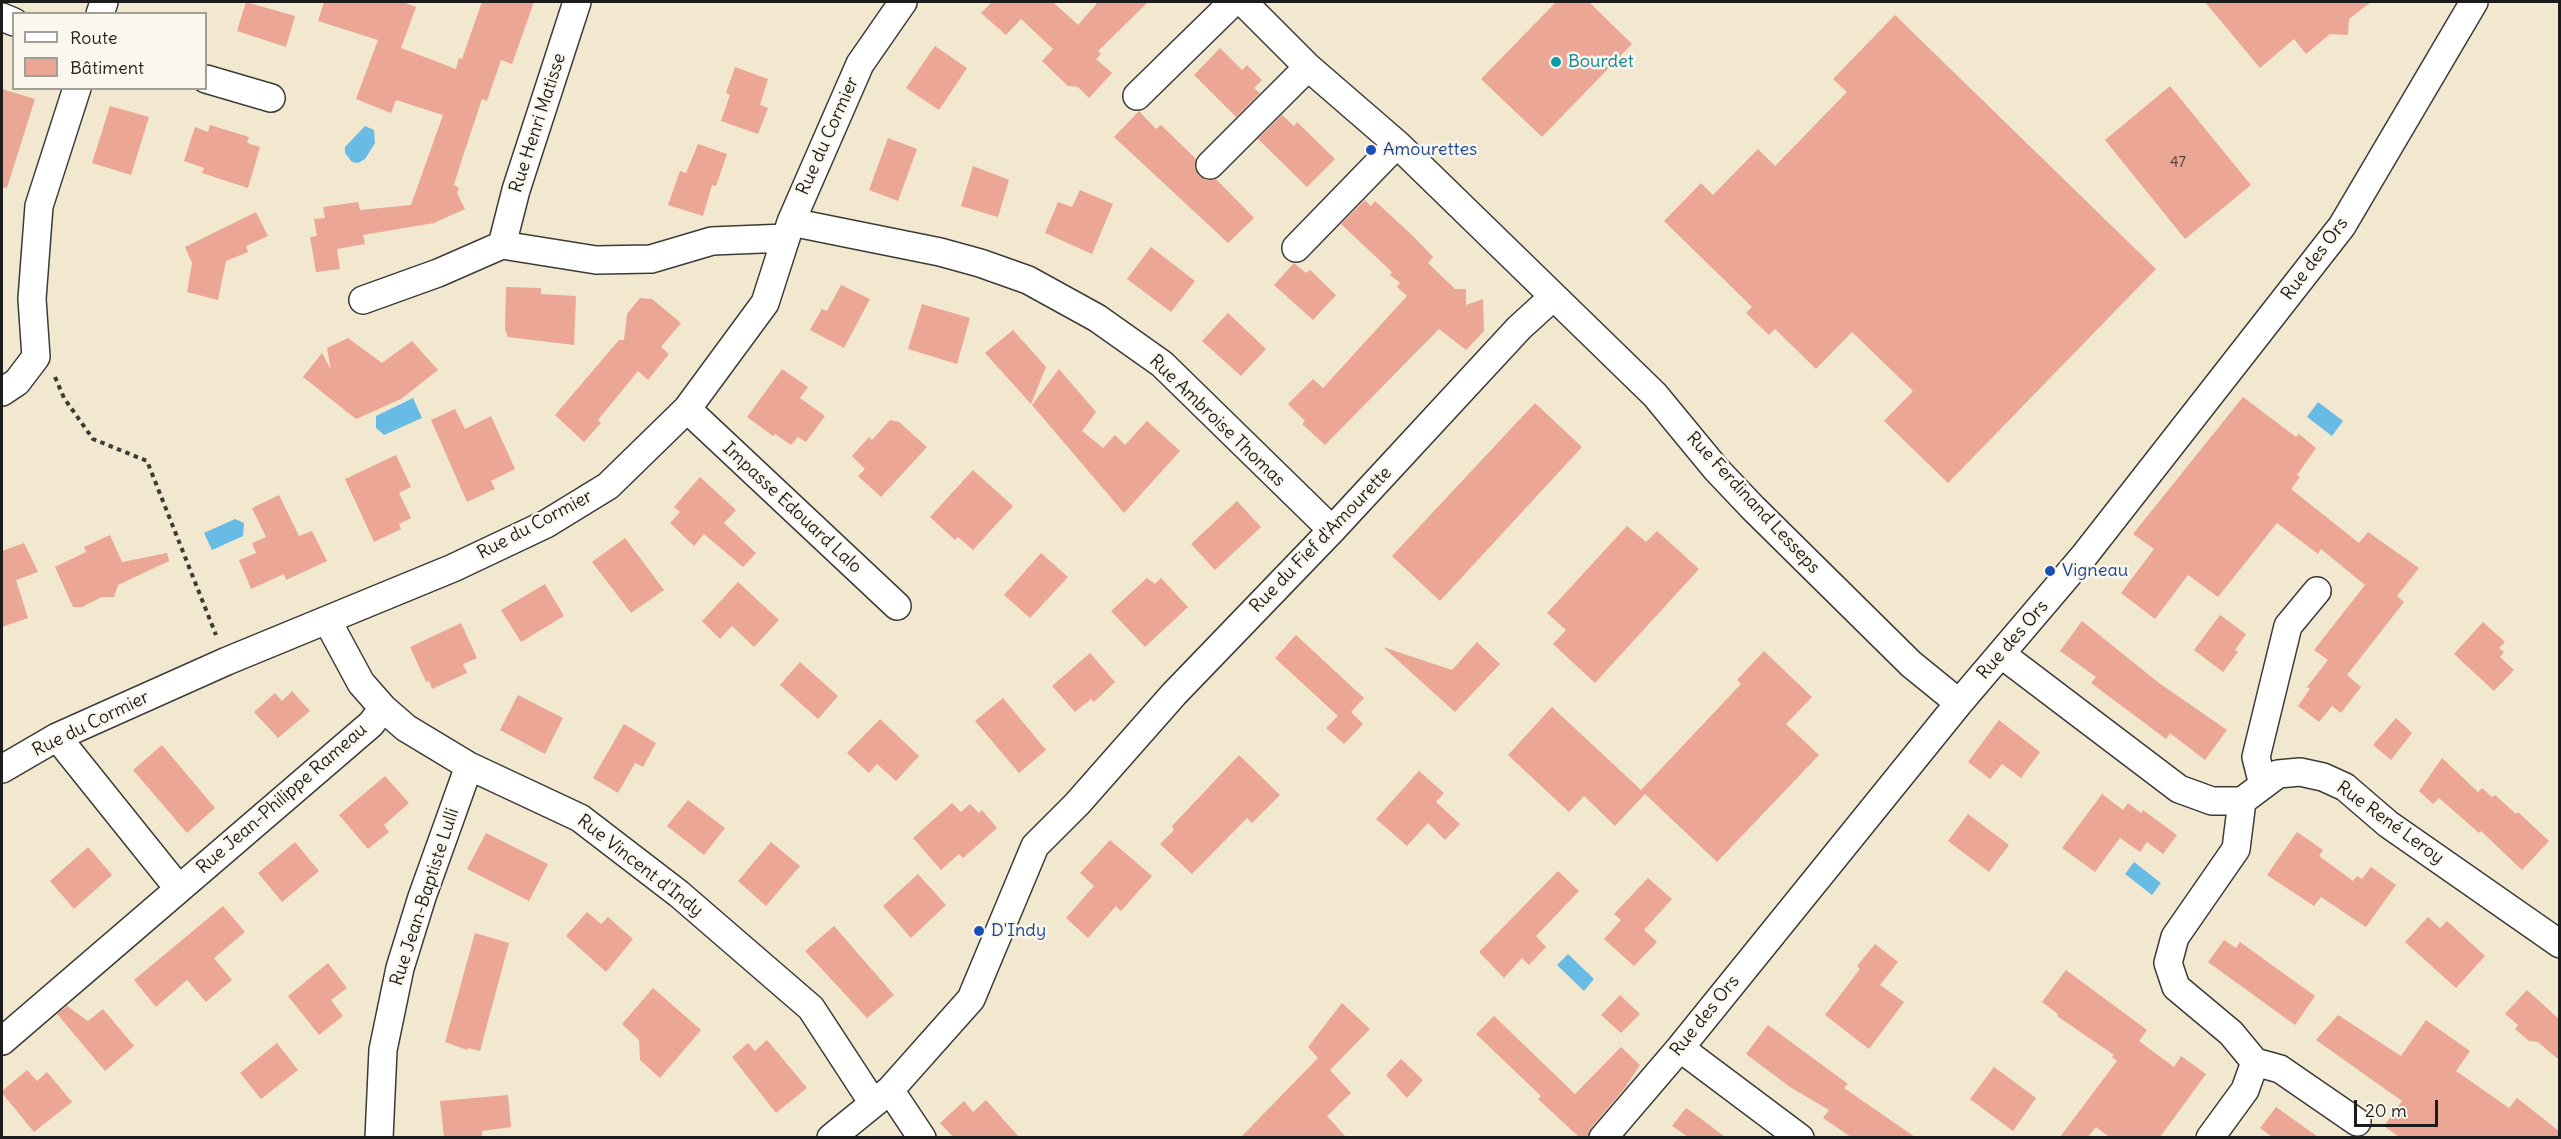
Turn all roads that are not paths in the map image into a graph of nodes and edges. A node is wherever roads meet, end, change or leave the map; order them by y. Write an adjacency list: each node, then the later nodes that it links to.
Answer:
1 (577, 2): 14 (street, Rue Henri Matisse)
2 (903, 2): 13 (street, Rue du Cormier)
3 (1233, 2): 9 (street)
4 (1244, 2): 6 (street)
5 (2474, 2): 24 (street, Rue des Ors)
6 (1308, 67): 11 (street); 12 (street)
7 (207, 79): 10 (street)
8 (76, 90): 18 (street)
9 (1137, 96)
10 (271, 98)
11 (1397, 144): 15 (street); 16 (street)
12 (1210, 165)
13 (788, 230): 14 (street, Rue Ambroise Thomas); 19 (street, Rue du Cormier); 20 (street, Rue Ambroise Thomas)
14 (502, 245): 17 (street)
15 (1296, 248)
16 (1553, 297): 20 (street, Rue du Fief d'Amourette); 25 (street, Rue Ferdinand Lesseps)
17 (363, 300)
18 (2, 392)
19 (687, 409): 22 (street, Impasse Edouard Lalo); 23 (street, Rue du Cormier)
20 (1332, 530): 36 (street, Rue du Fief d'Amourette)
21 (2317, 591): 30 (street)
22 (897, 606)
23 (327, 620): 26 (street, Rue Vincent d'Indy); 27 (street, Rue du Cormier)
24 (2001, 654): 25 (street, Rue des Ors); 30 (street, Rue René Leroy)
25 (1959, 703): 34 (street, Rue des Ors)
26 (383, 708): 28 (street, Rue Vincent d'Indy); 31 (street, Rue Jean-Philippe Rameau)
27 (57, 737): 29 (street, Rue du Cormier); 31 (street, Rue Jean-Philippe Rameau)
28 (470, 766): 36 (street, Rue Vincent d'Indy); 38 (street, Rue Jean-Baptiste Lulli)
29 (2, 769)
30 (2252, 793): 32 (street, Rue René Leroy); 35 (street)
31 (179, 889): 33 (street, Rue Jean-Philippe Rameau)
32 (2559, 944)
33 (2, 1041)
34 (1680, 1048): 41 (street, Rue des Ors); 42 (street)
35 (2255, 1062): 37 (street); 43 (street)
36 (881, 1097): 39 (street, Rue du Fief d'Amourette); 40 (street)
37 (2357, 1122)
38 (379, 1137)
39 (831, 1137)
40 (921, 1137)
41 (1603, 1137)
42 (1800, 1137)
43 (2210, 1137)

